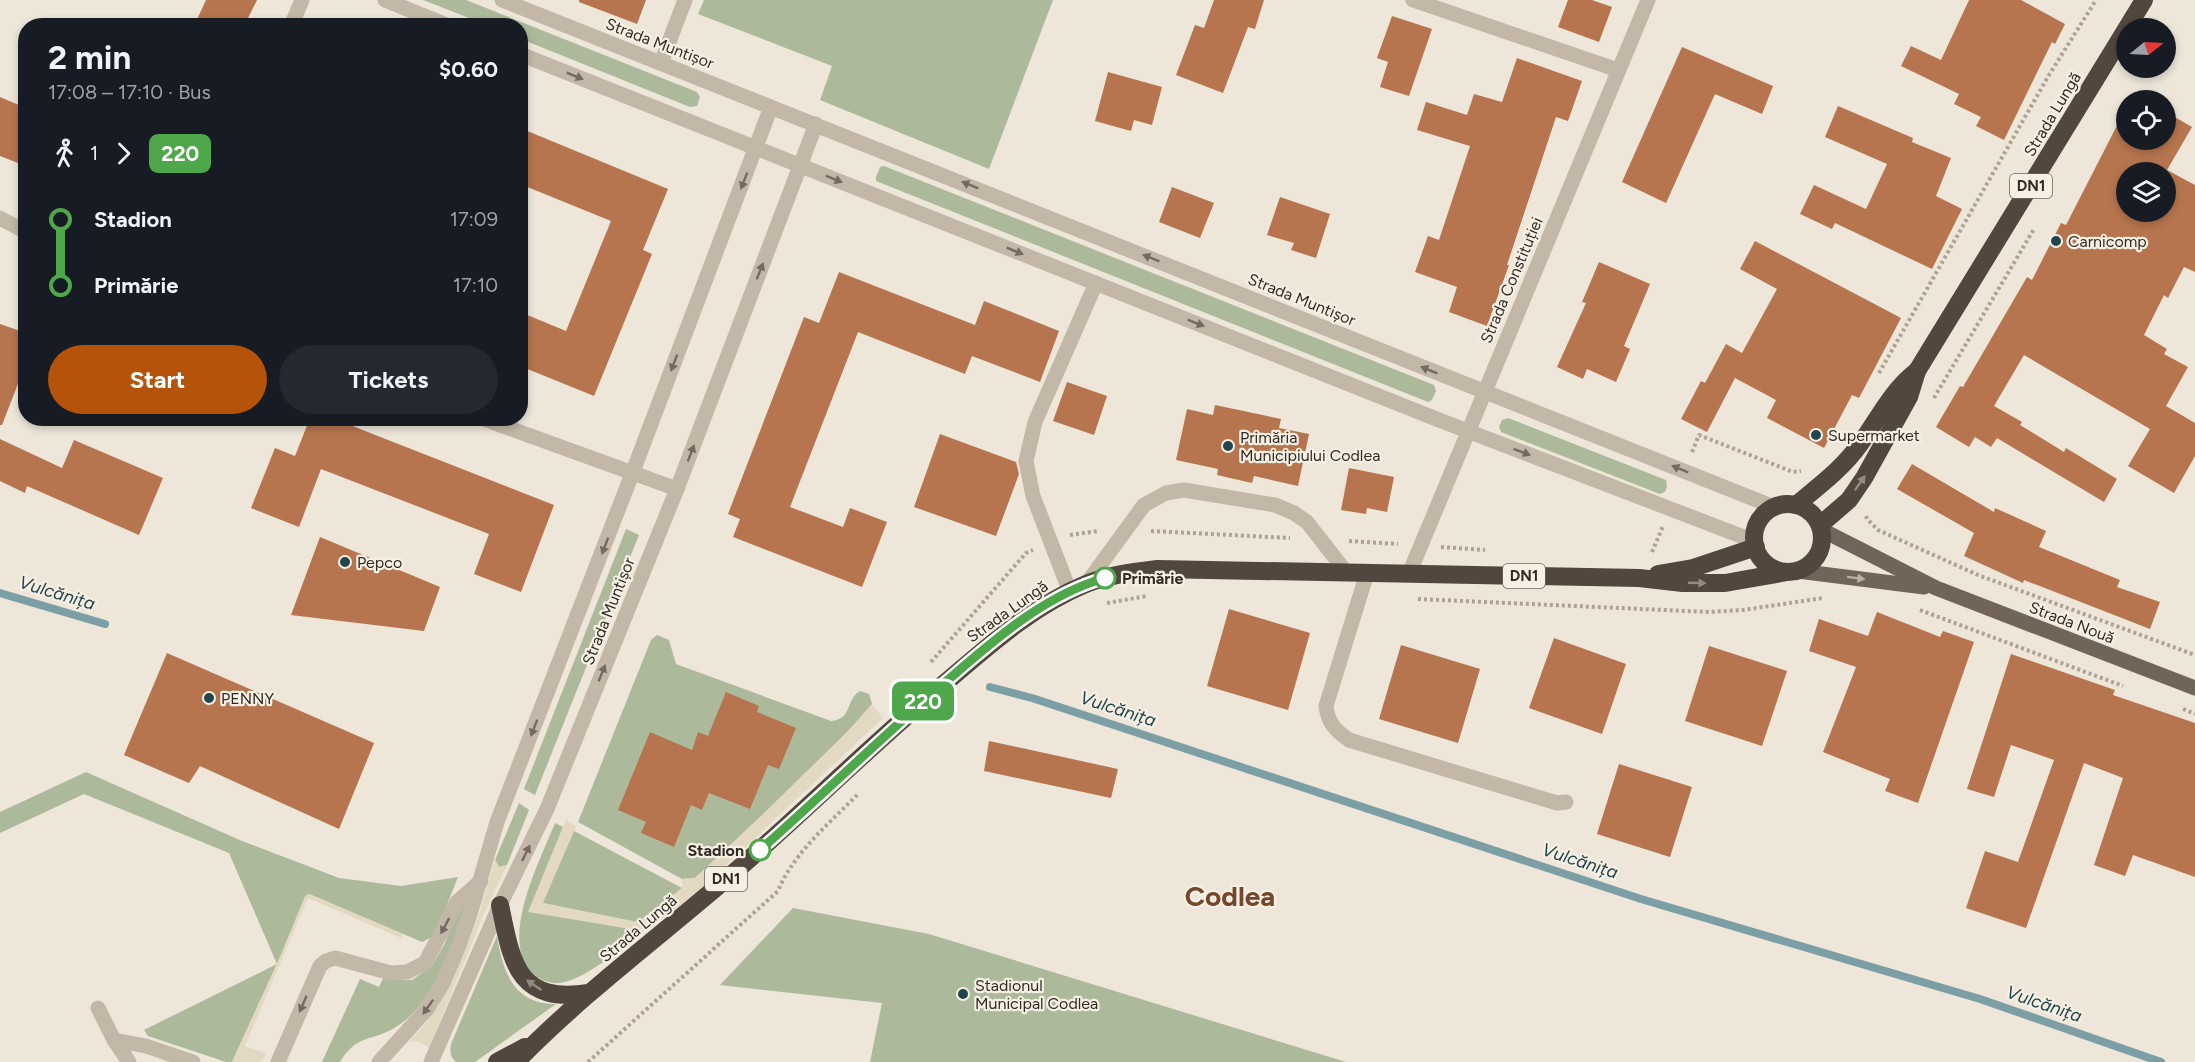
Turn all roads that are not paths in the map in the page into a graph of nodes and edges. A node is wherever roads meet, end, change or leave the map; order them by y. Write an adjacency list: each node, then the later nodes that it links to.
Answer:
1 (302, 0): 8 (street)
2 (385, 0): 9 (street)
3 (502, 0): 11 (street, Strada Muntișor)
4 (685, 0): 11 (street)
5 (1413, 0): 12 (street)
6 (1648, 0): 12 (street, Strada Constituției)
7 (2144, 0): 20 (highway, Strada Lungă / DN1)
8 (294, 18)
9 (429, 18)
10 (528, 57): 15 (street, one-way to 15)
11 (661, 63): 13 (street, Strada Muntișor)
12 (1618, 70): 21 (street, Strada Constituției)
13 (771, 107): 14 (street, Strada Muntișor); 15 (street, Strada Muntișor)
14 (816, 124): 16 (street, Strada Muntișor); 21 (street, Strada Muntișor, one-way to 14)
15 (756, 148): 16 (street); 24 (street, Strada Muntișor, one-way to 24)
16 (801, 165): 19 (street, one-way to 19); 25 (street, Strada Muntișor, one-way to 16)
17 (0, 218): 18 (street)
18 (18, 228)
19 (1096, 283): 23 (street, one-way to 23); 37 (street)
20 (1917, 371): 26 (highway, Strada Lungă / DN1); 28 (highway, Strada Lungă / DN1, one-way to 20)
21 (1484, 392): 23 (street, Strada Constituției); 27 (street, Strada Muntișor, one-way to 21)
22 (503, 426): 24 (street)
23 (1468, 431): 29 (street, one-way to 29); 33 (street, Strada Constituției)
24 (632, 474): 25 (street); 40 (street, Strada Muntișor, one-way to 40)
25 (677, 489): 41 (street, Strada Muntișor, one-way to 25)
26 (1796, 505): 27 (highway); 28 (highway)
27 (1774, 507): 29 (highway)
28 (1821, 528): 30 (highway, DN1); 36 (main road, Strada Nouă)
29 (1755, 544): 30 (highway); 34 (highway, Strada Lungă / DN1)
30 (1792, 571): 34 (highway, Strada Lungă / DN1, one-way to 30); 36 (main road, Strada Nouă, one-way to 36)
31 (1346, 572): 32 (highway, Strada Lungă / DN1); 35 (highway, Strada Lungă / DN1); 35 (street)
32 (1367, 573): 33 (highway, Strada Lungă / DN1); 39 (street)
33 (1409, 574): 34 (highway, Strada Lungă / DN1)
34 (1639, 578)
35 (1087, 583): 37 (highway, Strada Lungă / DN1)
36 (1936, 588): 38 (main road, Strada Nouă)
37 (1070, 592): 42 (highway, Strada Lungă / DN1)
38 (2195, 688)
39 (1566, 802)
40 (481, 881): 48 (street, one-way to 48); 49 (street, Strada Muntișor, one-way to 49)
41 (500, 905): 42 (highway, one-way to 41); 50 (street, Strada Muntișor)
42 (589, 993): 45 (highway, Strada Lungă / DN1)
43 (98, 1008): 44 (street)
44 (114, 1040): 46 (street); 47 (street)
45 (537, 1040): 51 (highway, DN1); 52 (highway, DN1)
46 (129, 1062)
47 (193, 1062)
48 (278, 1062)
49 (379, 1062)
50 (431, 1062)
51 (497, 1062)
52 (516, 1062)

